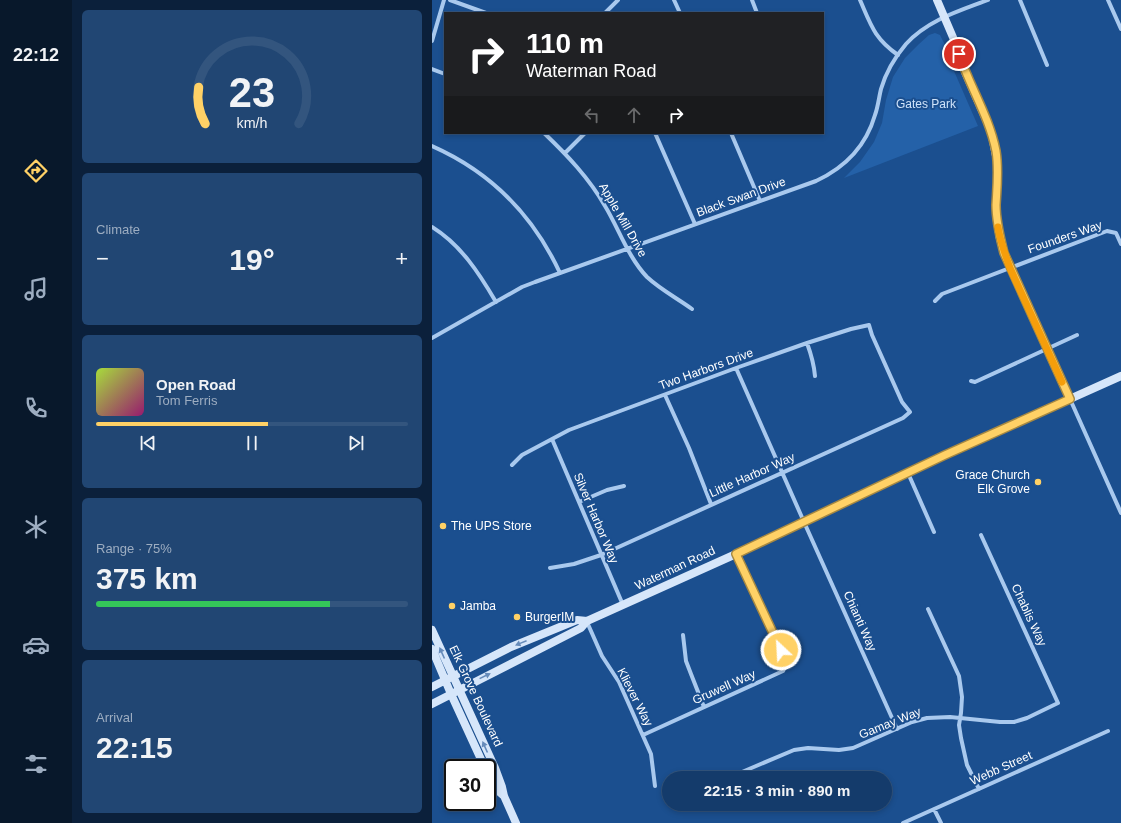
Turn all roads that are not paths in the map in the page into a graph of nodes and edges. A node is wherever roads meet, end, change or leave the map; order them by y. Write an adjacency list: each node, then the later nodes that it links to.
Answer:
1 (444, 0): 17 (street)
2 (450, 0): 11 (street)
3 (618, 0): 12 (street)
4 (674, 0): 13 (street)
5 (752, 0): 14 (street)
6 (860, 0): 18 (street)
7 (937, 0): 15 (main road)
8 (988, 0): 15 (street, Black Swan Drive)
9 (1020, 0): 19 (street)
10 (1108, 0): 16 (street)
11 (483, 12)
12 (605, 12)
13 (680, 12)
14 (757, 12)
15 (944, 16): 18 (street, Black Swan Drive); 33 (main road)
16 (1121, 29)
17 (432, 41)
18 (898, 55): 28 (street, Black Swan Drive)
19 (1047, 65)
20 (432, 69): 21 (street)
21 (444, 74)
22 (545, 134): 27 (street, Apple Mill Drive)
23 (584, 134): 27 (street)
24 (655, 134): 29 (street)
25 (733, 134): 28 (street)
26 (432, 146): 34 (street)
27 (564, 153): 32 (street, Apple Mill Drive)
28 (760, 201): 29 (street, Black Swan Drive)
29 (695, 224): 32 (street, Black Swan Drive)
30 (432, 227): 36 (street)
31 (1121, 244): 33 (street, Founders Way)
32 (627, 249): 34 (street, Black Swan Drive); 37 (street, Apple Mill Drive)
33 (1010, 268): 35 (street); 42 (main road)
34 (560, 273): 36 (street, Black Swan Drive)
35 (935, 301)
36 (496, 302): 40 (street, Black Swan Drive)
37 (692, 308)
38 (432, 330): 40 (street)
39 (1077, 335): 42 (street)
40 (434, 337)
41 (807, 343): 43 (street, Two Harbors Drive); 44 (street); 49 (street, Two Harbors Drive)
42 (1047, 349): 46 (street); 48 (main road)
43 (736, 368): 47 (street, Two Harbors Drive); 52 (street, Chianti Way)
44 (814, 376)
45 (1121, 376): 48 (main road, Waterman Road)
46 (971, 381)
47 (666, 395): 50 (street, Two Harbors Drive); 56 (street)
48 (1070, 399): 53 (main road, Waterman Road); 57 (street)
49 (910, 412): 52 (street, Little Harbor Way)
50 (552, 439): 51 (street, Two Harbors Drive); 55 (street, Silver Harbor Way)
51 (512, 464)
52 (783, 473): 56 (street, Little Harbor Way); 58 (street, Chianti Way)
53 (908, 474): 58 (main road, Waterman Road); 59 (street)
54 (624, 486): 55 (street)
55 (579, 502): 62 (street, Silver Harbor Way)
56 (711, 504): 62 (street, Little Harbor Way)
57 (1121, 512)
58 (804, 522): 61 (main road, Waterman Road); 79 (street, Chianti Way)
59 (934, 532)
60 (981, 535): 75 (street, Chablis Way)
61 (736, 554): 64 (main road, Waterman Road); 77 (street, Gruwell Way)
62 (601, 555): 63 (street, Little Harbor Way); 64 (street, Silver Harbor Way)
63 (550, 568)
64 (623, 605): 66 (main road, Waterman Road)
65 (928, 609): 78 (street)
66 (587, 621): 70 (main road, Waterman Road, one-way to 70); 73 (main road, Waterman Road, one-way to 66); 81 (street, Kliever Way)
67 (432, 630): 70 (main road, Elk Grove Boulevard, one-way to 67)
68 (683, 634): 77 (street)
69 (432, 649): 71 (main road, Elk Grove Boulevard)
70 (453, 676): 71 (main road, Waterman Road); 73 (main road, Elk Grove Boulevard)
71 (445, 681): 72 (main road, Waterman Road); 74 (main road, Elk Grove Boulevard)
72 (432, 687)
73 (459, 690): 74 (main road, Waterman Road); 87 (main road, Elk Grove Boulevard, one-way to 73)
74 (451, 694): 76 (main road, Waterman Road); 82 (main road, Elk Grove Boulevard)
75 (1058, 703): 78 (street, Gamay Way)
76 (432, 704)
77 (704, 707): 81 (street, Gruwell Way)
78 (960, 718): 79 (street, Gamay Way); 86 (street)
79 (897, 728): 83 (street, Gamay Way)
80 (1108, 731): 86 (street, Webb Street)
81 (643, 735): 84 (street, Kliever Way)
82 (481, 759)
83 (744, 771)
84 (655, 786)
85 (496, 789): 87 (main road, Elk Grove Boulevard)
86 (979, 789): 88 (street, Webb Street)
87 (504, 796): 89 (main road, Elk Grove Boulevard)
88 (934, 809): 90 (street, Webb Street); 91 (street)
89 (516, 823)
90 (903, 823)
91 (940, 823)

